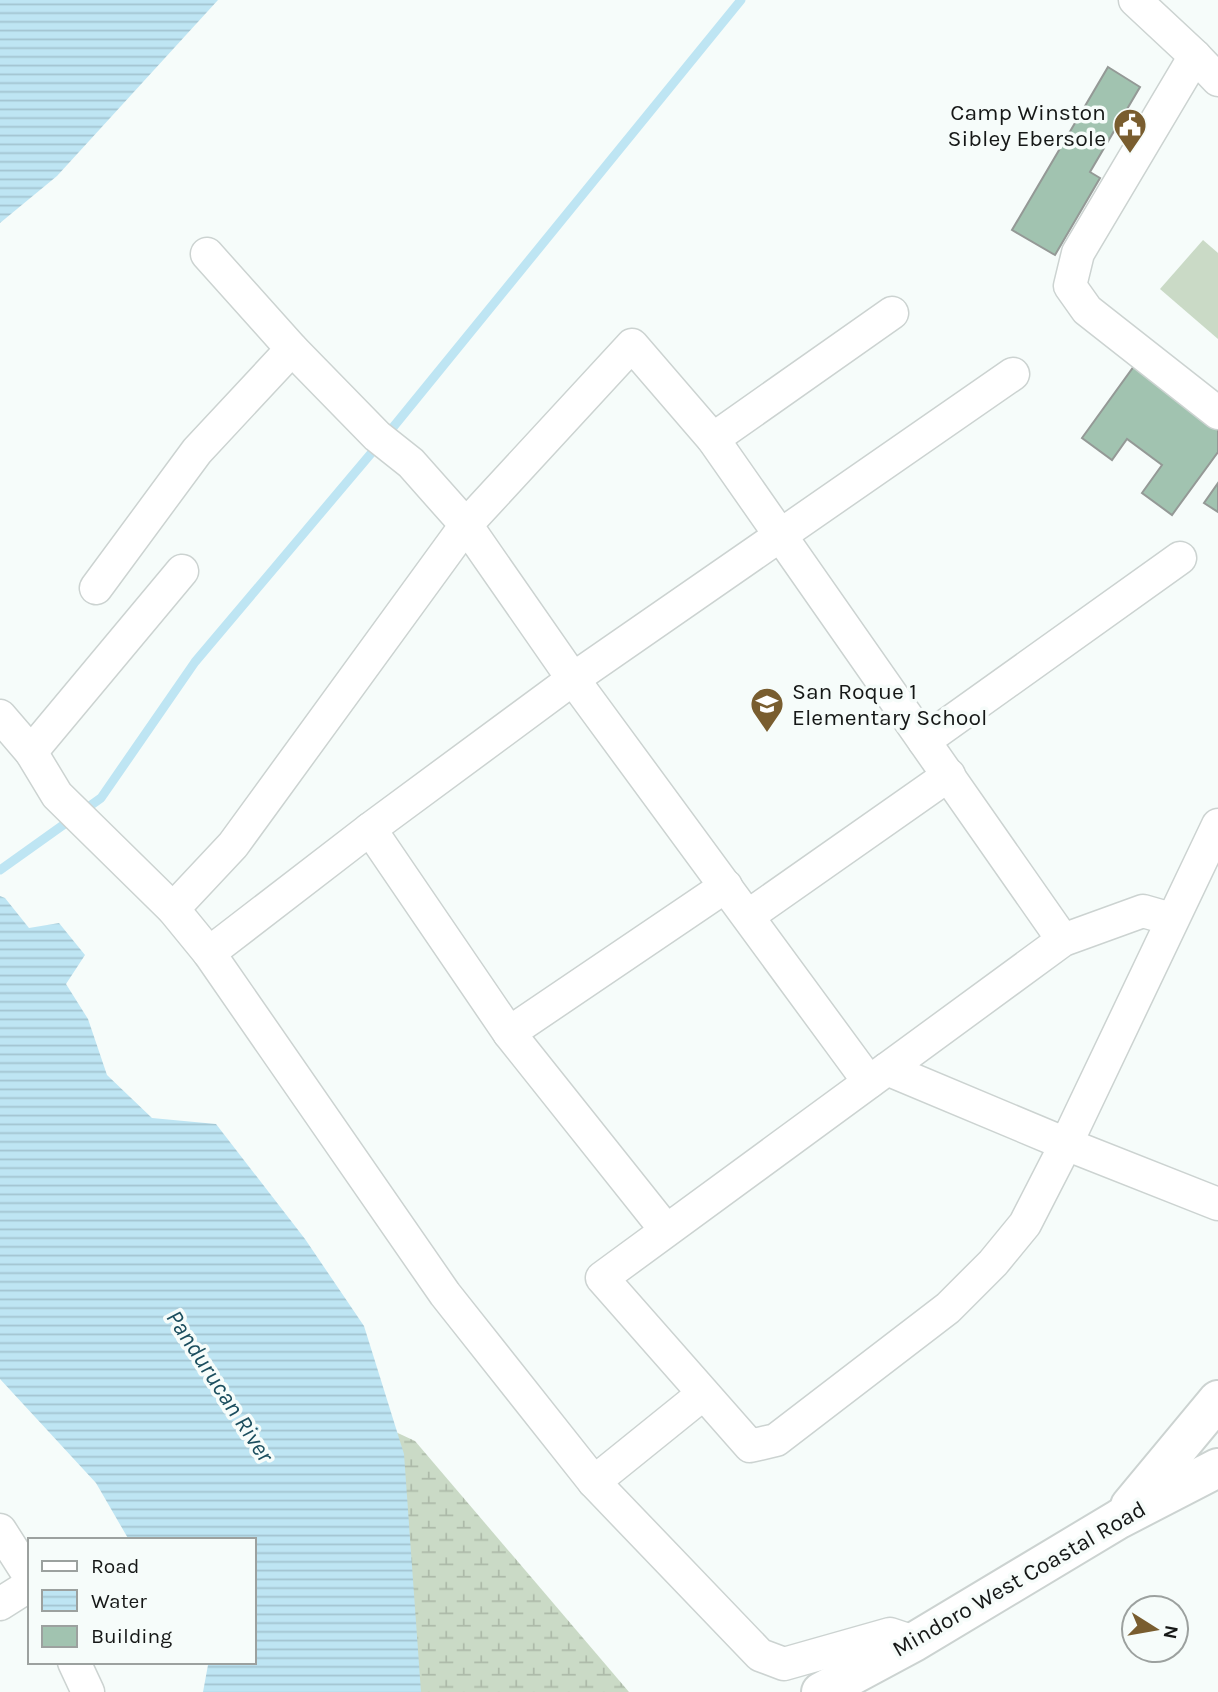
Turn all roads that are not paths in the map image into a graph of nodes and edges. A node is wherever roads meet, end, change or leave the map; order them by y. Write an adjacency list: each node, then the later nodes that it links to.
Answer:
1 (1135, 0): 2 (street)
2 (1195, 56): 3 (street); 8 (street)
3 (1218, 80)
4 (206, 254): 6 (street)
5 (892, 313): 9 (street)
6 (292, 349): 10 (street); 14 (street)
7 (1013, 374): 11 (street)
8 (1218, 413)
9 (713, 439): 10 (street); 11 (street)
10 (466, 525): 15 (street); 23 (street)
11 (781, 534): 15 (street); 17 (street)
12 (1180, 558): 17 (street)
13 (182, 571): 18 (street)
14 (96, 588)
15 (573, 679): 21 (street); 22 (street)
16 (0, 716): 18 (street)
17 (924, 741): 19 (street)
18 (31, 752): 23 (street)
19 (949, 775): 24 (street); 26 (street)
20 (1218, 825): 25 (street)
21 (370, 829): 27 (street); 28 (street)
22 (726, 886): 24 (street); 28 (street)
23 (173, 909): 27 (street)
24 (748, 916): 29 (street)
25 (1171, 919): 26 (street); 30 (street)
26 (1063, 940): 29 (street)
27 (209, 953): 36 (street)
28 (509, 1033): 32 (street)
29 (878, 1075): 30 (street); 32 (street)
30 (1066, 1144): 31 (street); 33 (street)
31 (1218, 1204)
32 (666, 1230): 33 (street)
33 (703, 1394): 36 (street)
34 (1218, 1400): 37 (main road)
35 (1218, 1468): 37 (main road, Mindoro West Coastal Road)
36 (594, 1482): 42 (street)
37 (1119, 1519): 42 (main road, Mindoro West Coastal Road)
38 (0, 1530): 39 (street)
39 (28, 1574)
40 (28, 1586): 41 (street)
41 (0, 1604)
42 (914, 1642): 45 (main road, Mindoro West Coastal Road)
43 (75, 1664): 44 (street)
44 (88, 1692)
45 (821, 1692)

